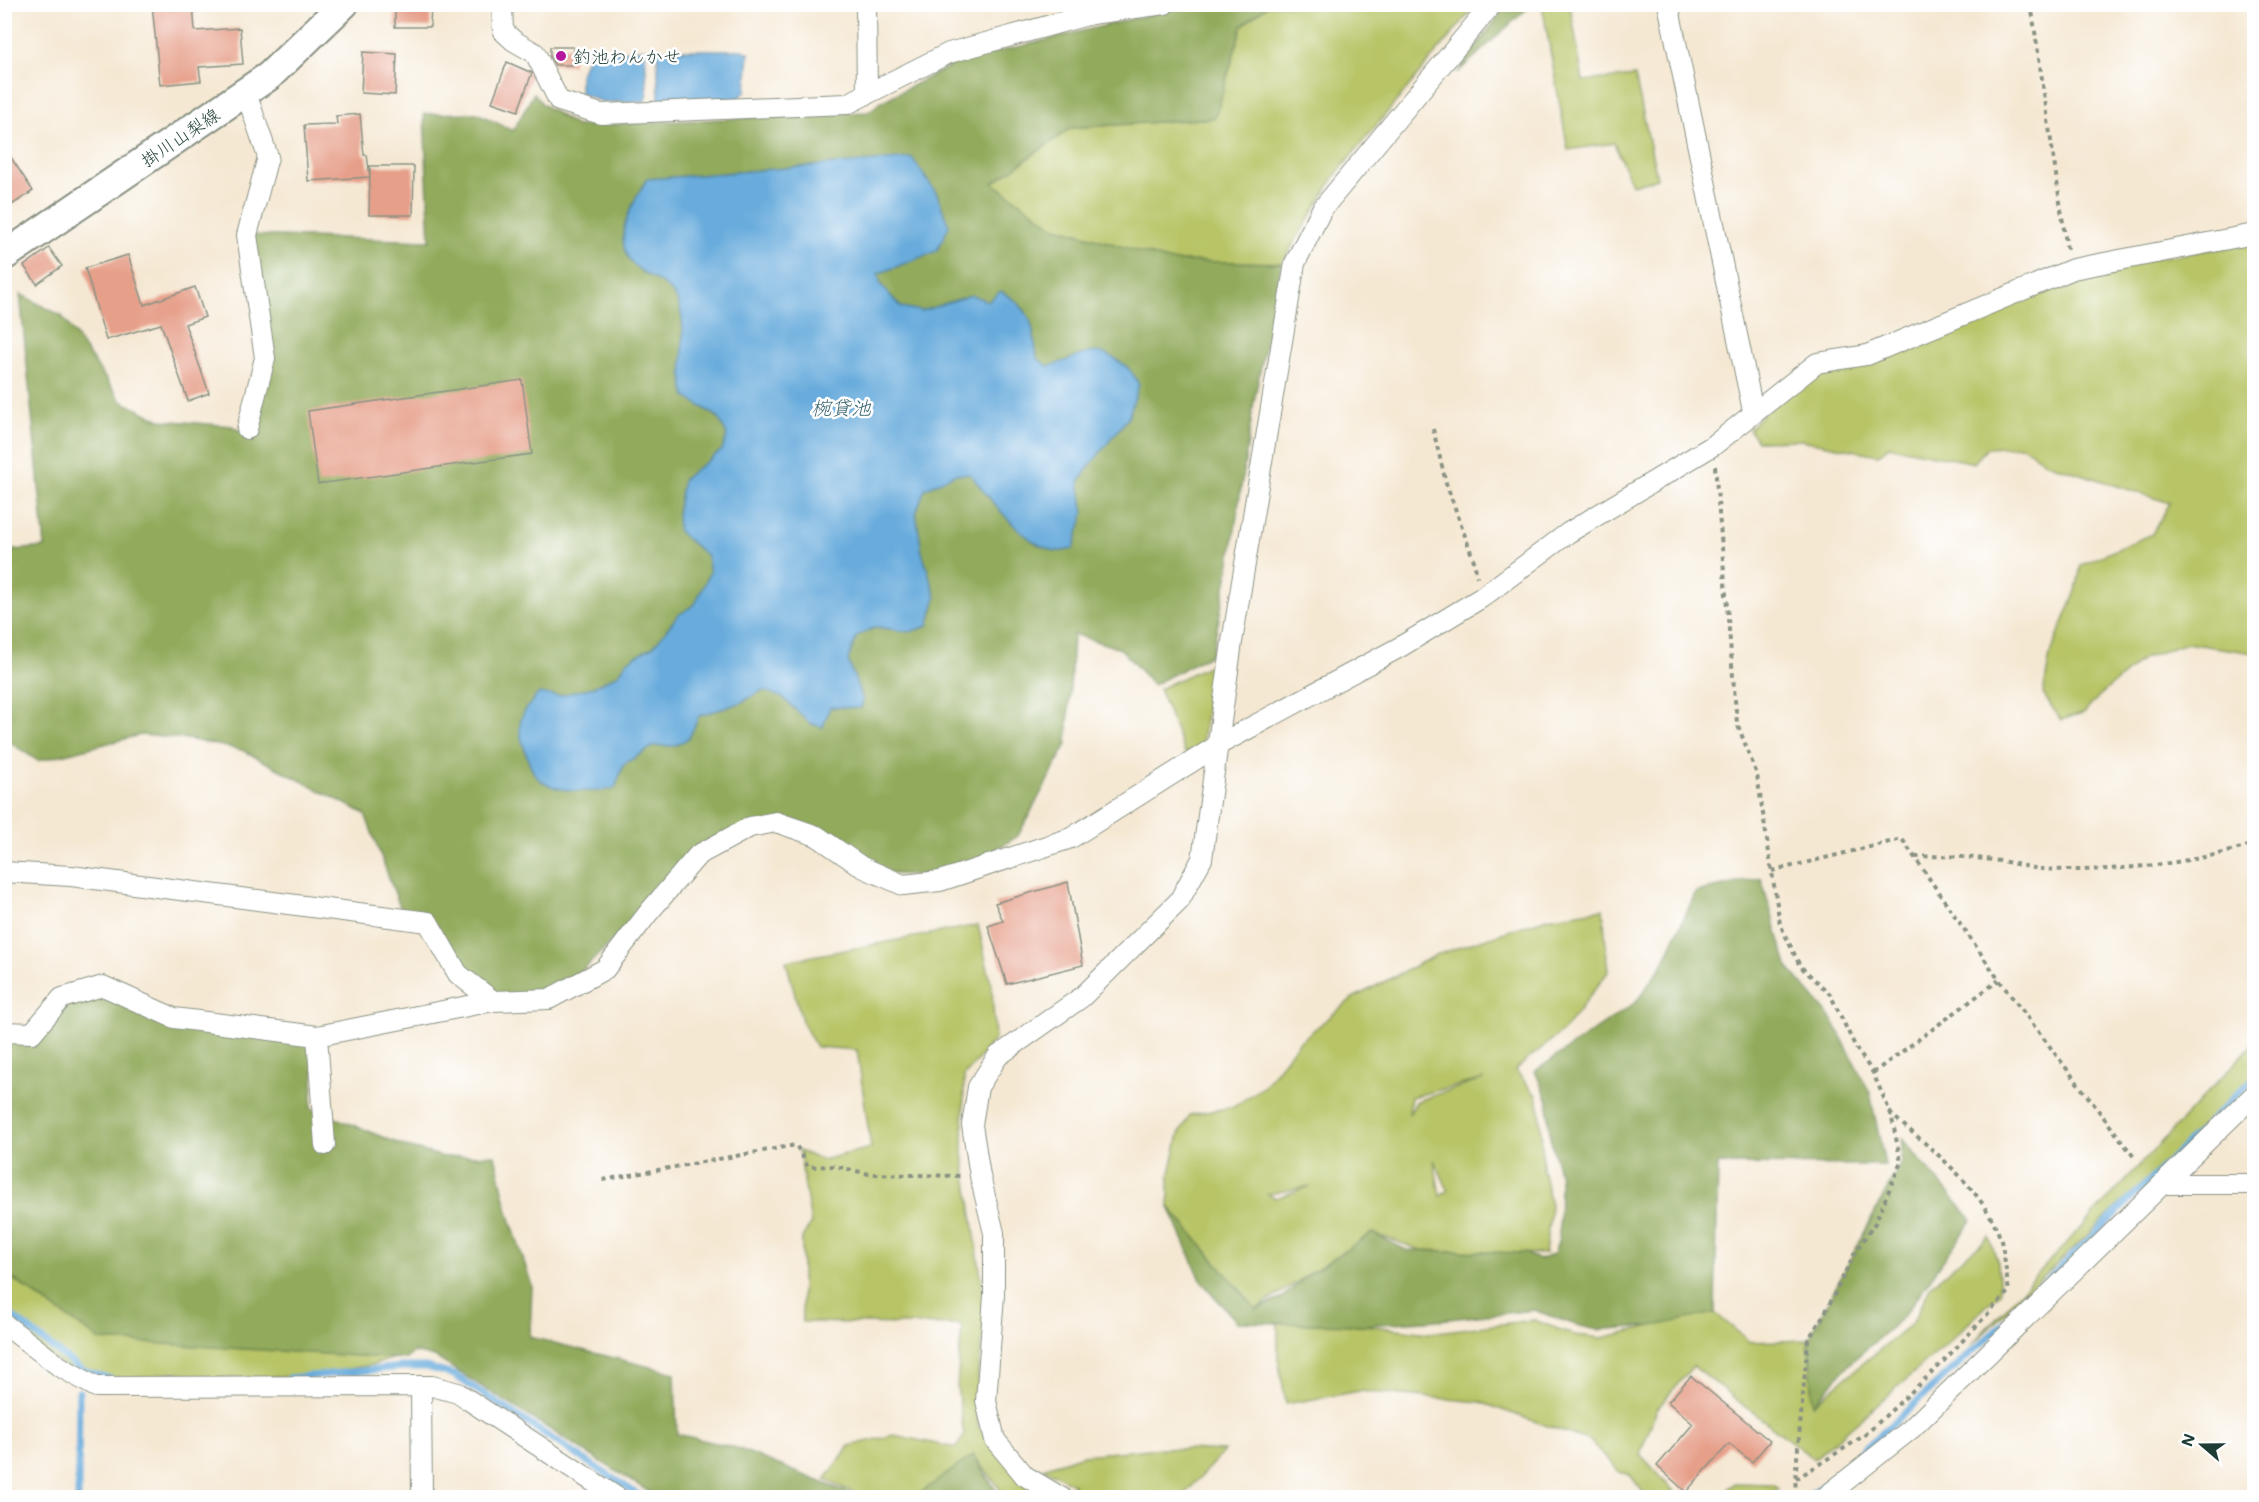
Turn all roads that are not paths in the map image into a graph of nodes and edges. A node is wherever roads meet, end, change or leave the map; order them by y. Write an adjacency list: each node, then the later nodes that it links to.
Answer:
1 (344, 4): 7 (main road, 掛川山梨線)
2 (502, 4): 8 (street)
3 (866, 4): 8 (street)
4 (1165, 4): 8 (street)
5 (1492, 4): 13 (street)
6 (1668, 4): 11 (street)
7 (246, 93): 10 (main road, 掛川山梨線); 12 (street)
8 (867, 94)
9 (2254, 234): 11 (street)
10 (4, 256)
11 (1753, 411): 13 (street)
12 (248, 429)
13 (1220, 744): 15 (street); 26 (street)
14 (4, 872): 15 (street)
15 (493, 1001): 17 (street)
16 (4, 1032): 17 (street)
17 (317, 1036): 19 (street)
18 (2254, 1095): 20 (street)
19 (325, 1145)
20 (2164, 1184): 21 (street); 27 (street)
21 (2254, 1184)
22 (4, 1324): 23 (street)
23 (421, 1386): 24 (street); 25 (street)
24 (422, 1497)
25 (618, 1497)
26 (1062, 1497)
27 (1824, 1497)

